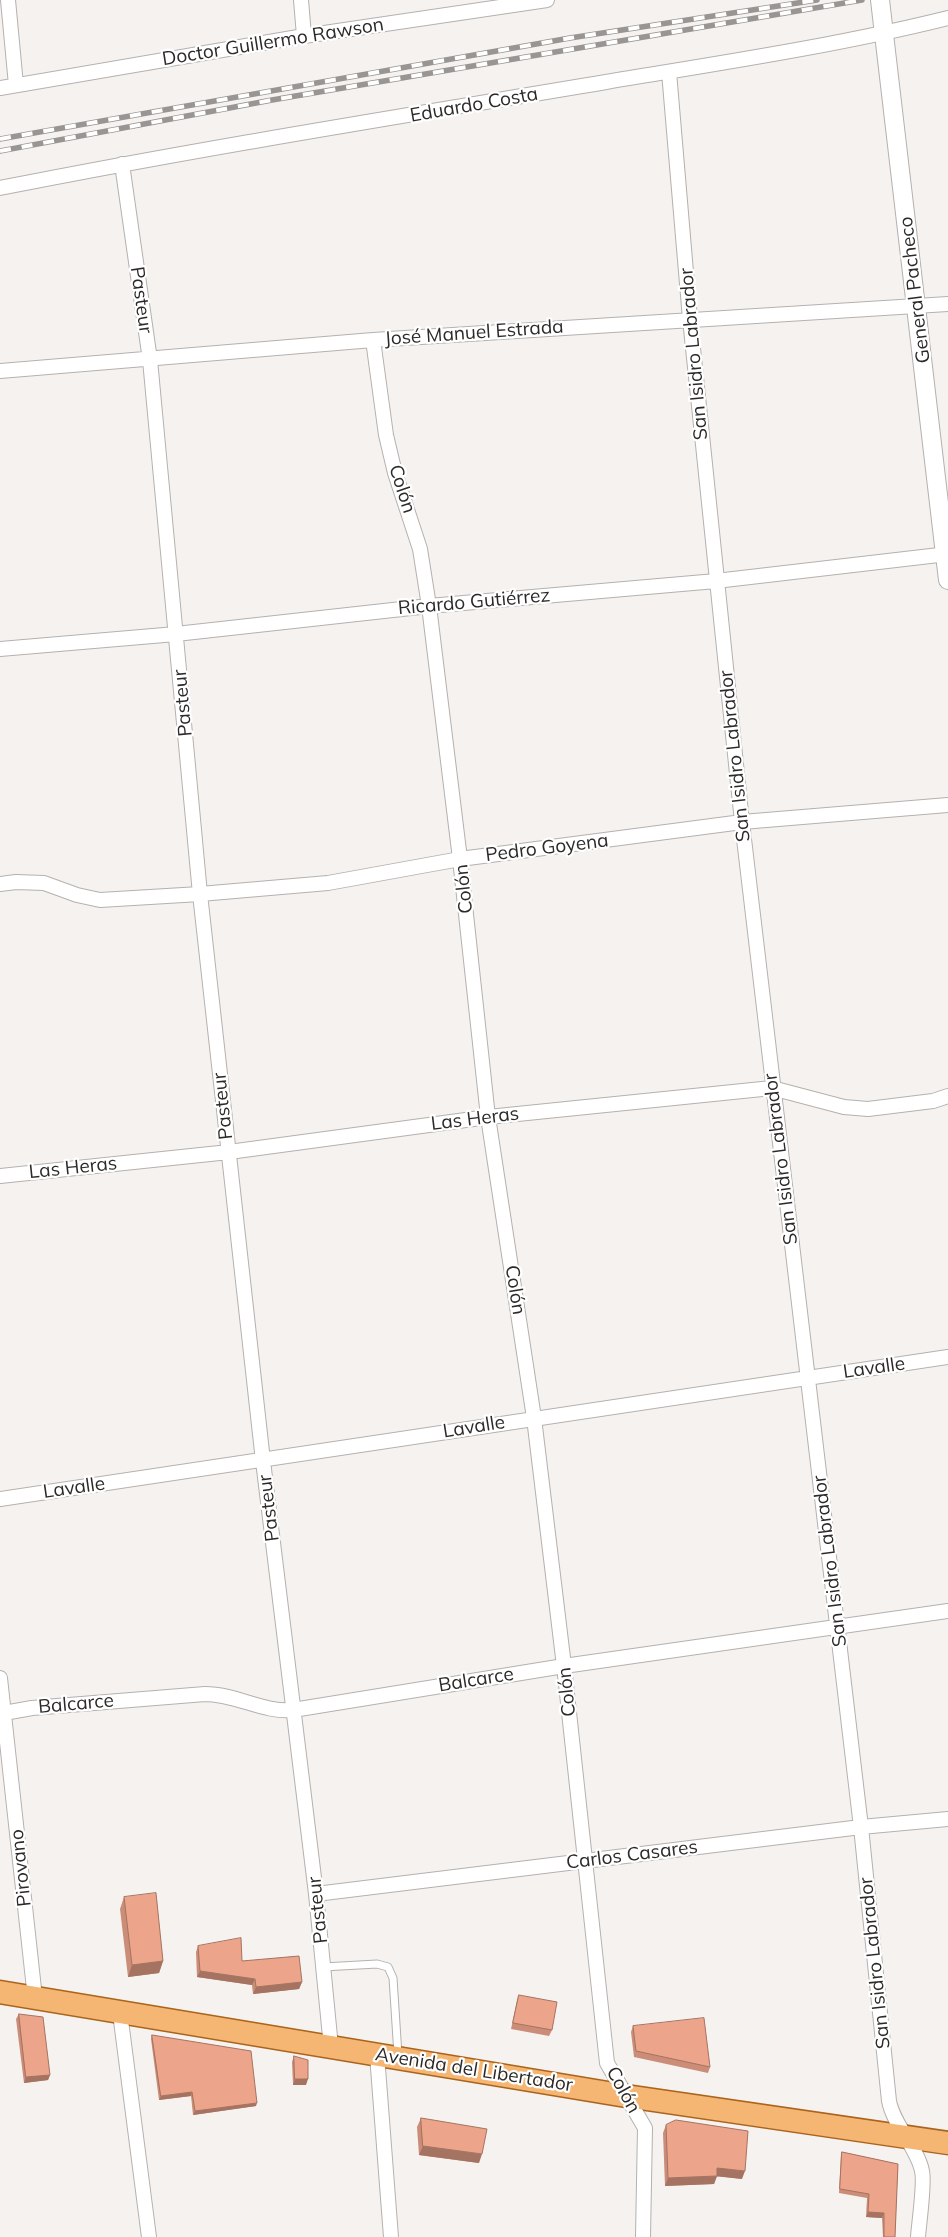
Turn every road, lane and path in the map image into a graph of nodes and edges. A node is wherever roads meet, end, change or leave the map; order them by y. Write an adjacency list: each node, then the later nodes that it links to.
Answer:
1 (8, 0): 9 (street)
2 (301, 0): 7 (street)
3 (880, 0): 6 (street, General Pacheco)
4 (538, 1): 7 (street, Doctor Guillermo Rawson)
5 (948, 18): 6 (street, Eduardo Costa)
6 (884, 33): 8 (street, Eduardo Costa); 14 (street, General Pacheco)
7 (304, 36): 9 (street, Doctor Guillermo Rawson)
8 (669, 72): 11 (street, Eduardo Costa); 15 (street, San Isidro Labrador)
9 (16, 85): 10 (street, Doctor Guillermo Rawson)
10 (0, 88)
11 (122, 164): 12 (street, Eduardo Costa); 17 (street, Pasteur)
12 (0, 188)
13 (948, 304): 14 (street, José Manuel Estrada)
14 (917, 307): 15 (street, José Manuel Estrada); 19 (street, General Pacheco)
15 (690, 319): 16 (street, José Manuel Estrada); 21 (street, San Isidro Labrador)
16 (373, 340): 17 (street, José Manuel Estrada); 22 (street, Colón)
17 (150, 360): 18 (street, José Manuel Estrada); 23 (street, Pasteur)
18 (0, 371)
19 (947, 555): 20 (street, General Pacheco); 21 (street, Ricardo Gutiérrez)
20 (948, 580)
21 (716, 581): 22 (street, Ricardo Gutiérrez); 26 (street, San Isidro Labrador)
22 (429, 606): 23 (street, Ricardo Gutiérrez); 27 (street, Colón)
23 (176, 634): 24 (street, Ricardo Gutiérrez); 29 (street, Pasteur)
24 (0, 649)
25 (948, 804): 26 (street, Pedro Goyena)
26 (742, 822): 27 (street, Pedro Goyena); 30 (street, San Isidro Labrador)
27 (460, 859): 29 (street, Pedro Goyena); 32 (street, Colón)
28 (0, 884): 29 (street, Pedro Goyena)
29 (200, 894): 33 (street, Pasteur)
30 (772, 1088): 31 (street, Las Heras); 32 (street, Las Heras); 36 (street, San Isidro Labrador)
31 (948, 1096)
32 (488, 1117): 33 (street, Las Heras); 37 (street, Colón)
33 (228, 1152): 34 (street, Las Heras); 38 (street, Pasteur)
34 (0, 1176)
35 (948, 1357): 36 (street, Lavalle)
36 (807, 1378): 37 (street, Lavalle); 41 (street, San Isidro Labrador)
37 (534, 1418): 38 (street, Lavalle); 42 (street, Colón)
38 (263, 1460): 39 (street, Lavalle); 44 (street, Pasteur)
39 (0, 1499)
40 (948, 1611): 41 (street, Balcarce)
41 (838, 1628): 42 (street, Balcarce); 47 (street, San Isidro Labrador)
42 (564, 1666): 44 (street, Balcarce); 48 (street, Colón)
43 (0, 1678): 45 (street, Pirovano)
44 (293, 1710): 45 (street, Balcarce); 49 (street, Pasteur)
45 (4, 1713): 52 (street, Pirovano)
46 (948, 1819): 47 (street, Carlos Casares)
47 (861, 1827): 48 (street, Carlos Casares); 57 (street, San Isidro Labrador)
48 (584, 1860): 49 (street, Carlos Casares); 56 (street, Colón)
49 (316, 1894): 50 (street, Pasteur)
50 (323, 1967): 54 (street, Pasteur); 55 (lane)
51 (0, 1992): 52 (main road, Avenida del Libertador)
52 (35, 1998): 53 (main road, Avenida del Libertador)
53 (120, 2013): 54 (main road, Avenida del Libertador); 59 (street)
54 (332, 2047): 55 (main road, Avenida del Libertador)
55 (388, 2056): 56 (main road, Avenida del Libertador); 60 (street)
56 (626, 2096): 57 (main road, Avenida del Libertador); 61 (street, Colón)
57 (906, 2137): 58 (main road, Avenida del Libertador); 62 (street, San Isidro Labrador)
58 (948, 2142)
59 (149, 2237)
60 (391, 2237)
61 (643, 2237)
62 (918, 2237)

